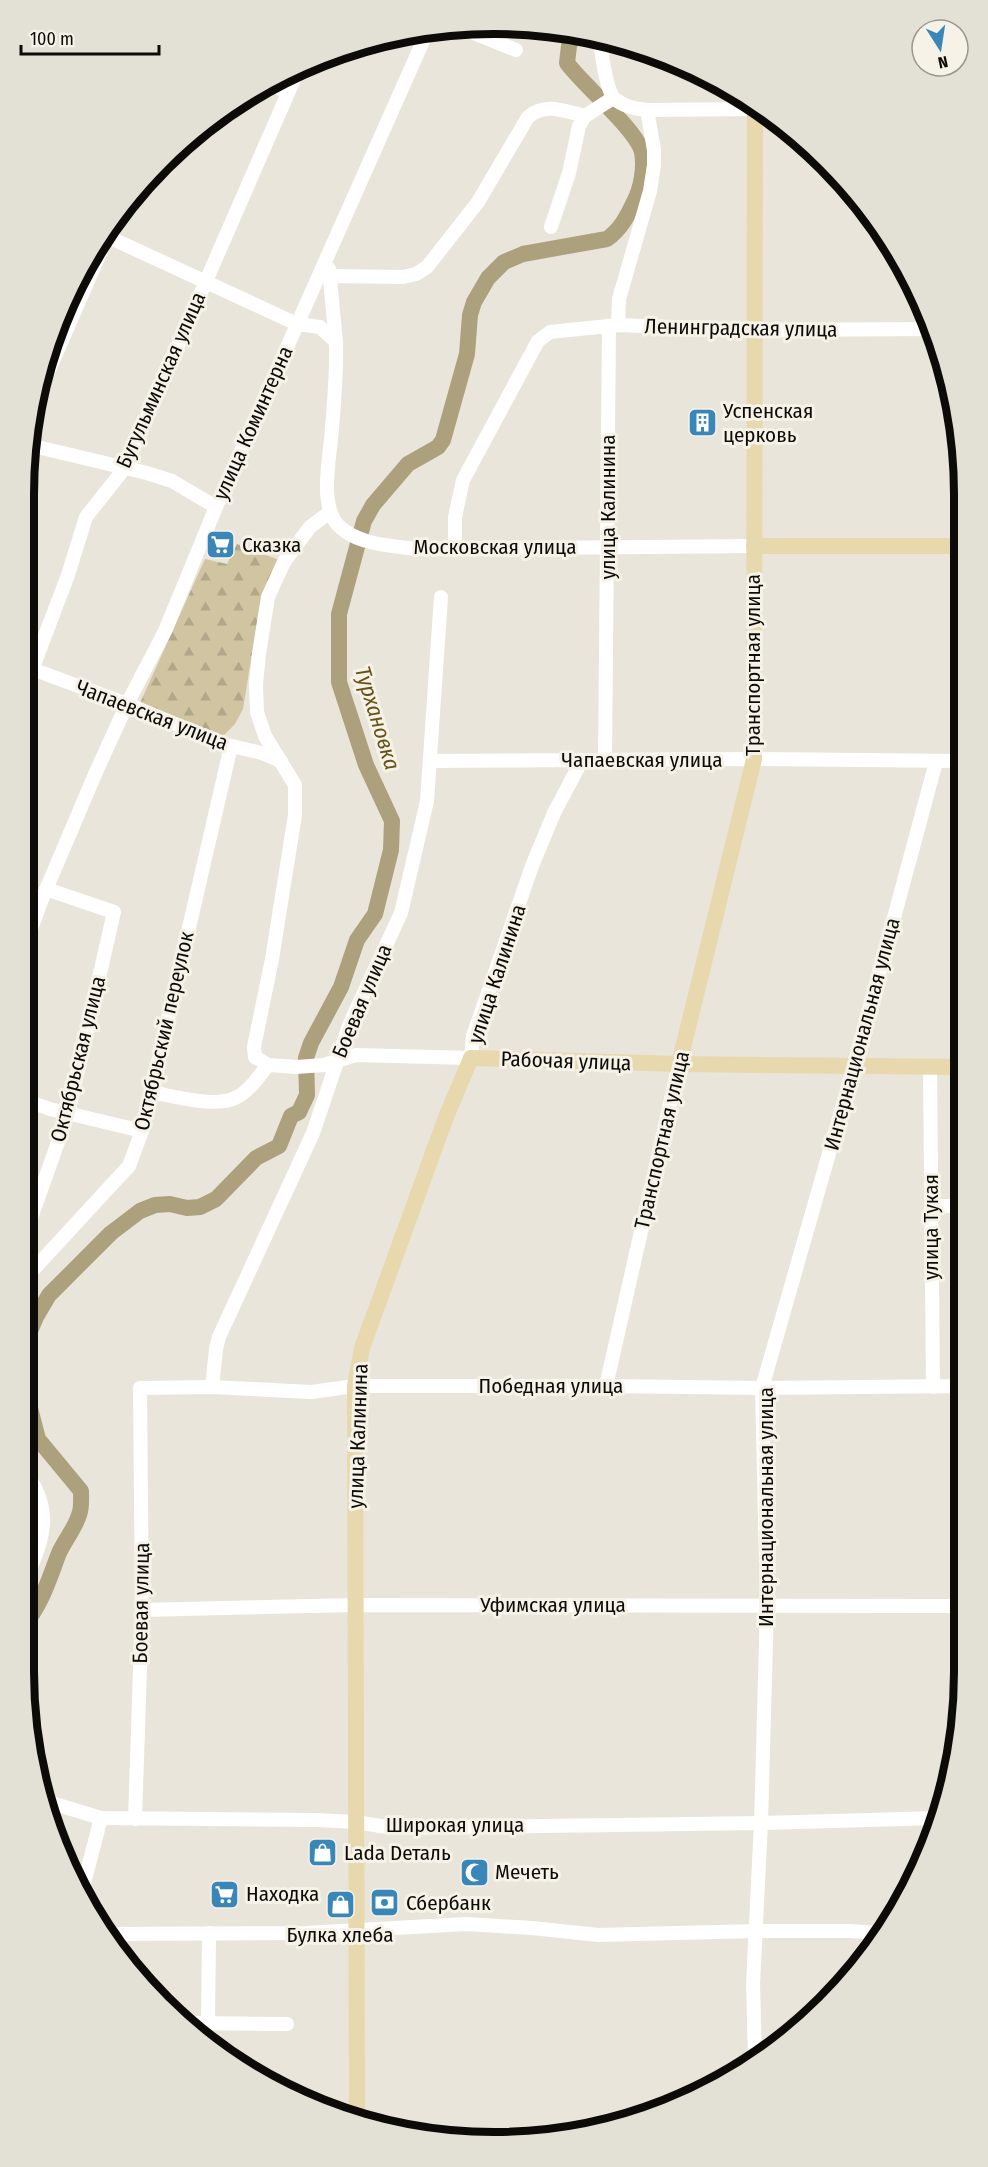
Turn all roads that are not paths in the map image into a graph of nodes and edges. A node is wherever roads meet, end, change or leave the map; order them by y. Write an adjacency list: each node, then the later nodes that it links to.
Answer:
1 (478, 35): 4 (street)
2 (424, 40): 15 (street, улица Коминтерна)
3 (601, 47): 8 (street)
4 (516, 50)
5 (293, 81): 7 (street, Бугульминская улица)
6 (278, 88): 7 (street)
7 (288, 93): 17 (street, Бугульминская улица)
8 (613, 98): 10 (street); 11 (street)
9 (743, 108): 10 (street)
10 (647, 110): 20 (street, улица Калинина)
11 (585, 116): 13 (street); 16 (street)
12 (756, 117): 23 (main road, Транспортная улица)
13 (552, 227)
14 (112, 239): 17 (street)
15 (328, 255): 16 (street); 19 (street, улица Коминтерна)
16 (330, 276): 24 (street)
17 (205, 282): 19 (street); 26 (street, Бугульминская улица)
18 (74, 308): 22 (street)
19 (297, 324): 24 (street); 27 (street, улица Коминтерна)
20 (614, 326): 23 (street, Ленинградская улица); 31 (street, улица Калинина); 32 (street, Ленинградская улица)
21 (923, 329): 23 (street, Ленинградская улица)
22 (65, 330)
23 (753, 330): 29 (main road, Транспортная улица)
24 (336, 342): 28 (street)
25 (37, 447): 26 (street)
26 (124, 469): 27 (street); 34 (street, Бугульминская улица)
27 (216, 507): 36 (street, улица Коминтерна)
28 (330, 512): 32 (street, Московская улица); 41 (street)
29 (754, 546): 30 (main road, Московская улица); 31 (street, Московская улица); 38 (main road, Транспортная улица)
30 (954, 546)
31 (607, 547): 32 (street, Московская улица); 40 (street, улица Калинина)
32 (455, 550)
33 (441, 597): 42 (street, Боевая улица)
34 (34, 656)
35 (34, 670): 36 (street, Чапаевская улица)
36 (127, 704): 37 (street, Чапаевская улица); 46 (street, улица Коминтерна)
37 (231, 746): 41 (street, Чапаевская улица); 55 (street, Октябрьский переулок)
38 (754, 759): 40 (street, Чапаевская улица); 44 (street, Чапаевская улица); 50 (main road, Транспортная улица)
39 (582, 760): 40 (street, Чапаевская улица); 42 (street, Чапаевская улица); 48 (street, улица Калинина)
40 (605, 760)
41 (280, 761): 51 (street)
42 (431, 761): 49 (street, Боевая улица)
43 (954, 761): 44 (street, Чапаевская улица)
44 (936, 762): 52 (street, Интернациональная улица)
45 (34, 894): 46 (street)
46 (44, 894): 47 (street, улица Коминтерна); 57 (street, Октябрьская улица)
47 (34, 922)
48 (471, 1058): 49 (street, Рабочая улица); 50 (main road, Рабочая улица); 63 (main road, улица Калинина)
49 (335, 1062): 51 (street, Рабочая улица); 66 (street, Боевая улица)
50 (679, 1064): 52 (main road, Рабочая улица); 64 (street, Транспортная улица)
51 (268, 1065): 55 (street)
52 (854, 1066): 53 (main road, Рабочая улица); 69 (street, Интернациональная улица)
53 (930, 1066): 54 (main road, Рабочая улица); 59 (street, улица Тукая)
54 (954, 1067)
55 (151, 1092): 58 (street, Октябрьский переулок)
56 (34, 1103): 57 (street)
57 (68, 1114): 58 (street); 61 (street, Октябрьская улица)
58 (142, 1131): 62 (street, Октябрьский переулок)
59 (931, 1206): 60 (street); 67 (street, улица Тукая)
60 (954, 1206)
61 (34, 1210)
62 (34, 1269)
63 (355, 1386): 64 (street, Победная улица); 66 (street, Победная улица); 72 (main road, улица Калинина)
64 (606, 1386): 69 (street, Победная улица)
65 (954, 1386): 67 (street, Победная улица)
66 (212, 1387): 68 (street, Победная улица)
67 (933, 1387): 69 (street, Победная улица)
68 (140, 1388): 75 (street, Боевая улица)
69 (762, 1388): 73 (street, Интернациональная улица)
70 (34, 1485): 71 (street)
71 (34, 1560)
72 (355, 1605): 73 (street, Уфимская улица); 75 (street, Уфимская улица); 80 (main road, улица Калинина)
73 (767, 1606): 74 (street, Уфимская улица); 81 (street, Интернациональная улица)
74 (954, 1606)
75 (142, 1610): 79 (street, Боевая улица)
76 (54, 1804): 77 (street, Широкая улица)
77 (101, 1818): 79 (street, Широкая улица); 82 (street)
78 (930, 1818): 81 (street, Широкая улица)
79 (135, 1819): 80 (street, Широкая улица)
80 (356, 1822): 81 (street, Широкая улица); 83 (main road, улица Калинина)
81 (761, 1823): 84 (street, Интернациональная улица)
82 (85, 1881)
83 (356, 1931): 84 (street); 85 (street); 92 (main road, улица Калинина)
84 (756, 1931): 86 (street); 91 (street, Интернациональная улица)
85 (209, 1933): 87 (street); 89 (street)
86 (873, 1933)
87 (116, 1934)
88 (197, 2023): 89 (street)
89 (208, 2023): 90 (street)
90 (286, 2024)
91 (755, 2051)
92 (357, 2111)

